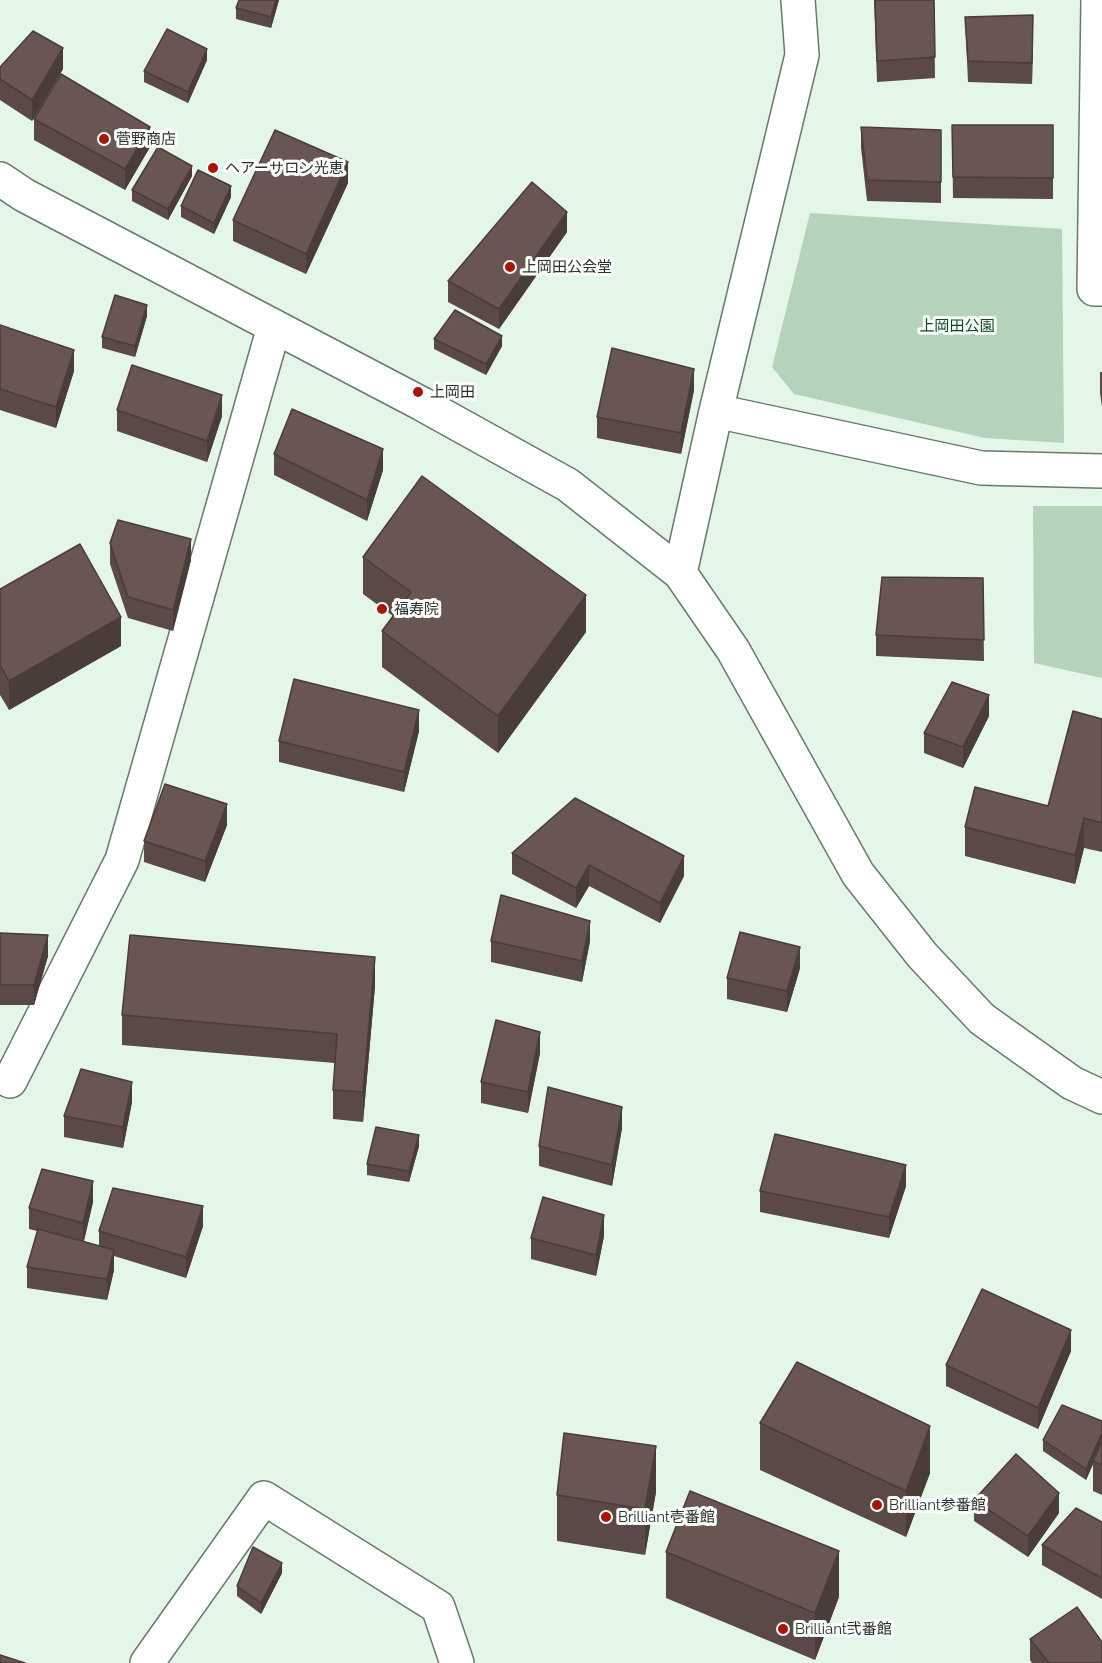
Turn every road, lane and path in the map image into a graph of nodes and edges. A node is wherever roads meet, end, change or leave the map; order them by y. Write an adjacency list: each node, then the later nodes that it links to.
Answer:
1 (798, 0): 6 (street)
2 (1098, 0): 4 (street)
3 (0, 179): 5 (street)
4 (1102, 289)
5 (274, 327): 8 (street); 9 (street)
6 (716, 411): 7 (street); 8 (street)
7 (1102, 471)
8 (680, 573): 10 (street)
9 (10, 1081)
10 (1102, 1097)
11 (147, 1663): 12 (street)
12 (457, 1663)

